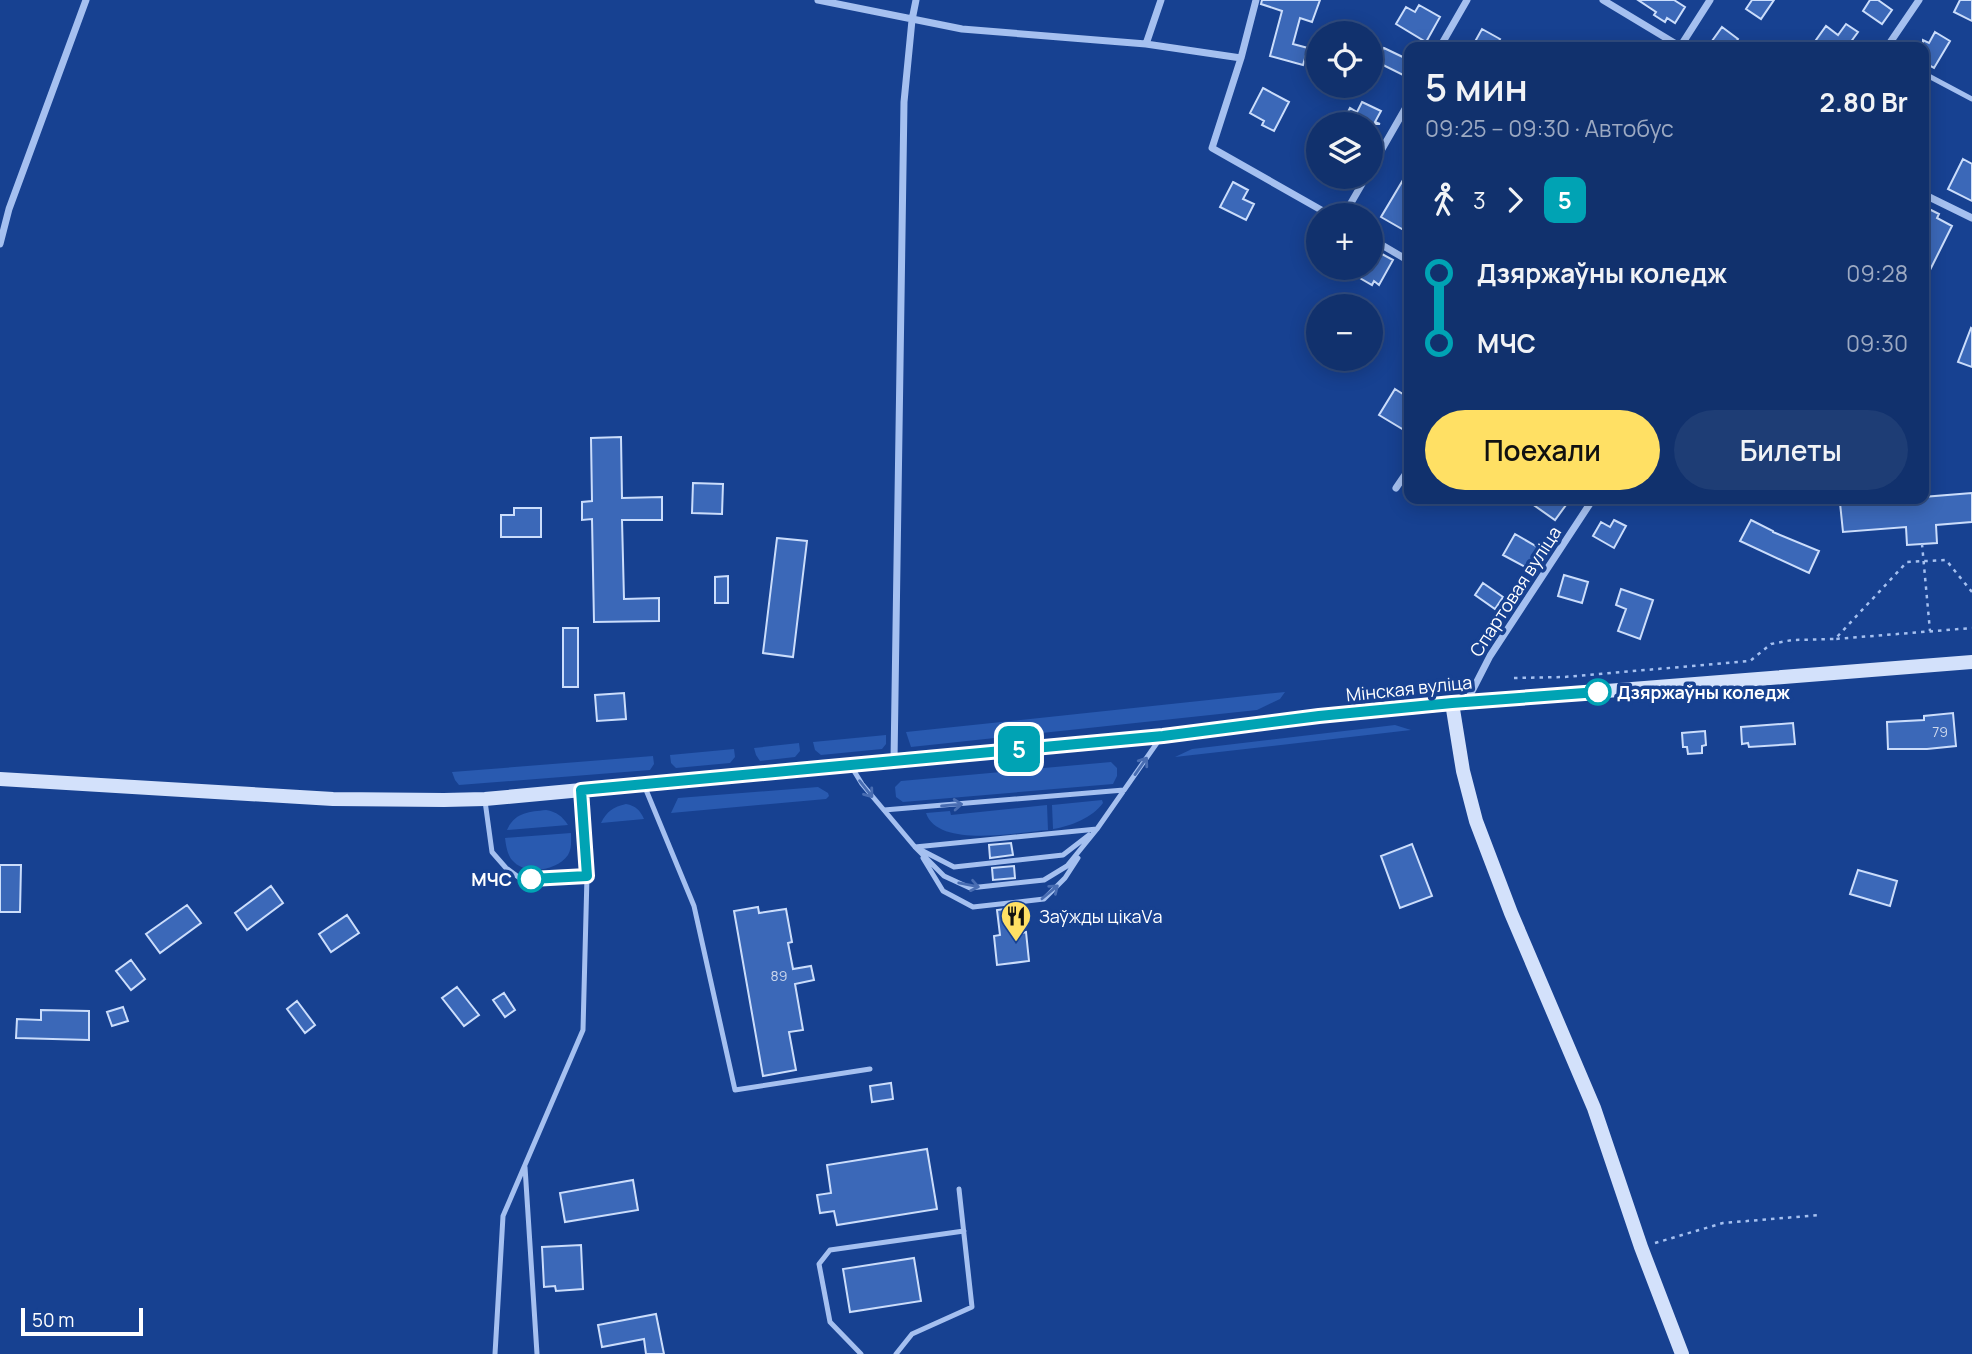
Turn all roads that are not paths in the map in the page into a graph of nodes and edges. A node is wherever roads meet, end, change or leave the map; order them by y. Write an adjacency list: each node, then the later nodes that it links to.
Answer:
1 (86, 0): 24 (street)
2 (818, 0): 10 (street)
3 (916, 0): 10 (street)
4 (1161, 0): 15 (street)
5 (1256, 0): 16 (street)
6 (1467, 0): 11 (street)
7 (1603, 0): 12 (street)
8 (1710, 0): 13 (street)
9 (1919, 0): 14 (street)
10 (912, 20): 15 (street); 33 (street)
11 (1443, 42)
12 (1672, 42)
13 (1683, 42)
14 (1890, 42)
15 (1146, 44): 16 (street)
16 (1241, 58): 22 (street)
17 (1929, 76): 18 (lane)
18 (1972, 99)
19 (1404, 111): 20 (street)
20 (1383, 147)
21 (1929, 197): 23 (street)
22 (1309, 203)
23 (1972, 218)
24 (0, 244)
25 (1383, 246): 26 (street)
26 (1404, 258)
27 (1404, 476): 28 (street)
28 (1396, 488)
29 (1590, 504): 31 (street, Спартовая вуліца)
30 (1972, 662): 31 (street, Мінская вуліца)
31 (1460, 702): 32 (street, Мінская вуліца); 52 (street)
32 (1163, 736): 33 (street, Мінская вуліца); 38 (lane, one-way to 32)
33 (894, 761): 34 (street, Мінская вуліца)
34 (851, 766): 36 (street, Мінская вуліца); 40 (lane, one-way to 40)
35 (0, 779): 39 (street, Мінская вуліца)
36 (644, 785): 37 (street, Мінская вуліца); 44 (lane)
37 (581, 790): 39 (street, Мінская вуліца); 43 (lane)
38 (1124, 790): 40 (lane, one-way to 38); 41 (lane)
39 (485, 799): 43 (lane)
40 (884, 810): 42 (lane)
41 (1097, 829): 42 (lane); 42 (lane); 42 (lane, one-way to 41); 42 (lane, one-way to 41)
42 (915, 847)
43 (587, 876): 45 (lane)
44 (870, 1069)
45 (525, 1164): 48 (lane); 49 (lane)
46 (959, 1189): 47 (lane)
47 (964, 1231): 50 (lane); 51 (lane)
48 (495, 1354)
49 (537, 1354)
50 (862, 1354)
51 (896, 1354)
52 (1682, 1354)

